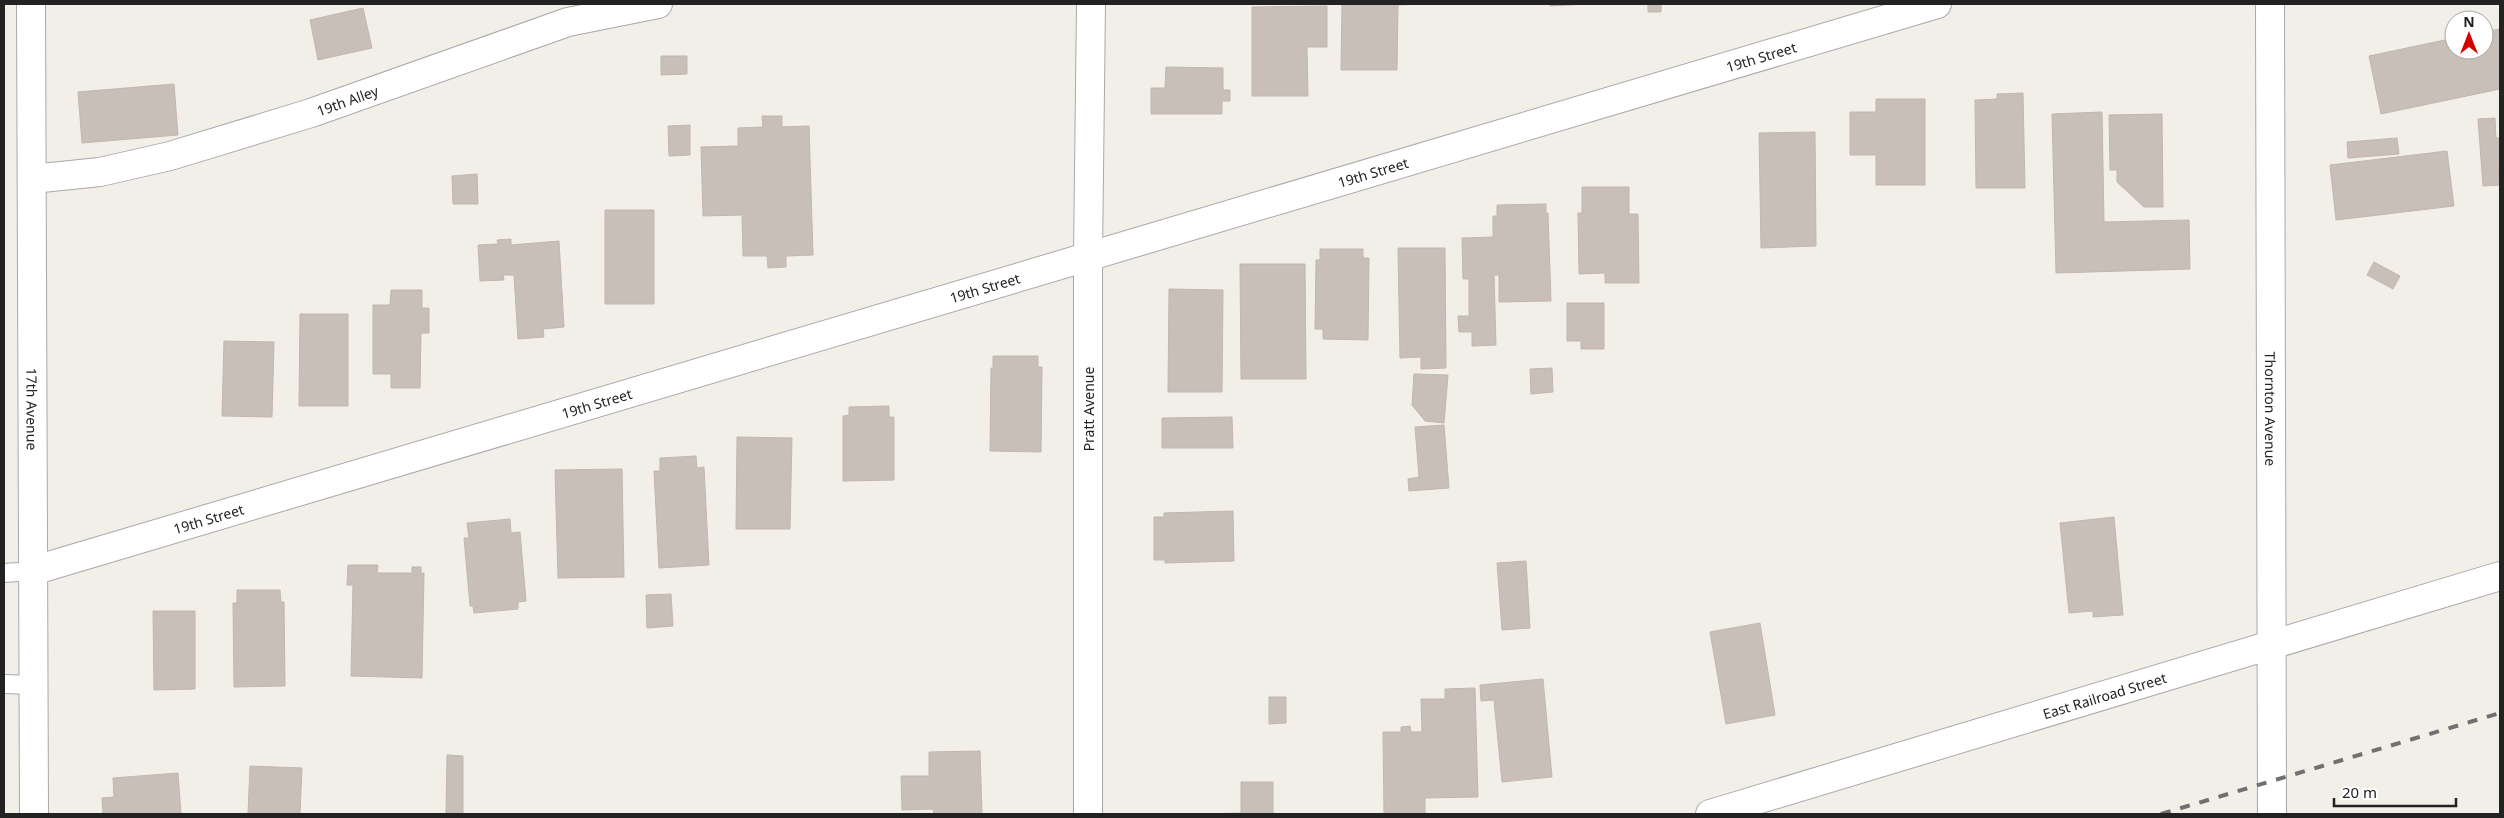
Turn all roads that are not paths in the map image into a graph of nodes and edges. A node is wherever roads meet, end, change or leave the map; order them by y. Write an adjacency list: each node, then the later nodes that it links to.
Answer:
1 (31, 4): 6 (street, 17th Avenue)
2 (658, 4): 6 (street, 19th Alley)
3 (1091, 4): 7 (street, Pratt Avenue)
4 (1937, 4): 7 (street, 19th Street)
5 (2270, 4): 11 (street, Thornton Avenue)
6 (32, 178): 8 (street, 17th Avenue)
7 (1088, 256): 8 (street, 19th Street); 15 (street, Pratt Avenue)
8 (32, 571): 9 (lane); 13 (street, 17th Avenue)
9 (4, 572)
10 (2500, 576): 11 (street, East Railroad Street)
11 (2272, 646): 16 (street, East Railroad Street); 17 (street, Thornton Avenue)
12 (4, 684): 13 (lane)
13 (33, 685): 14 (street, 17th Avenue)
14 (34, 814)
15 (1088, 814)
16 (1710, 814)
17 (2272, 814)

